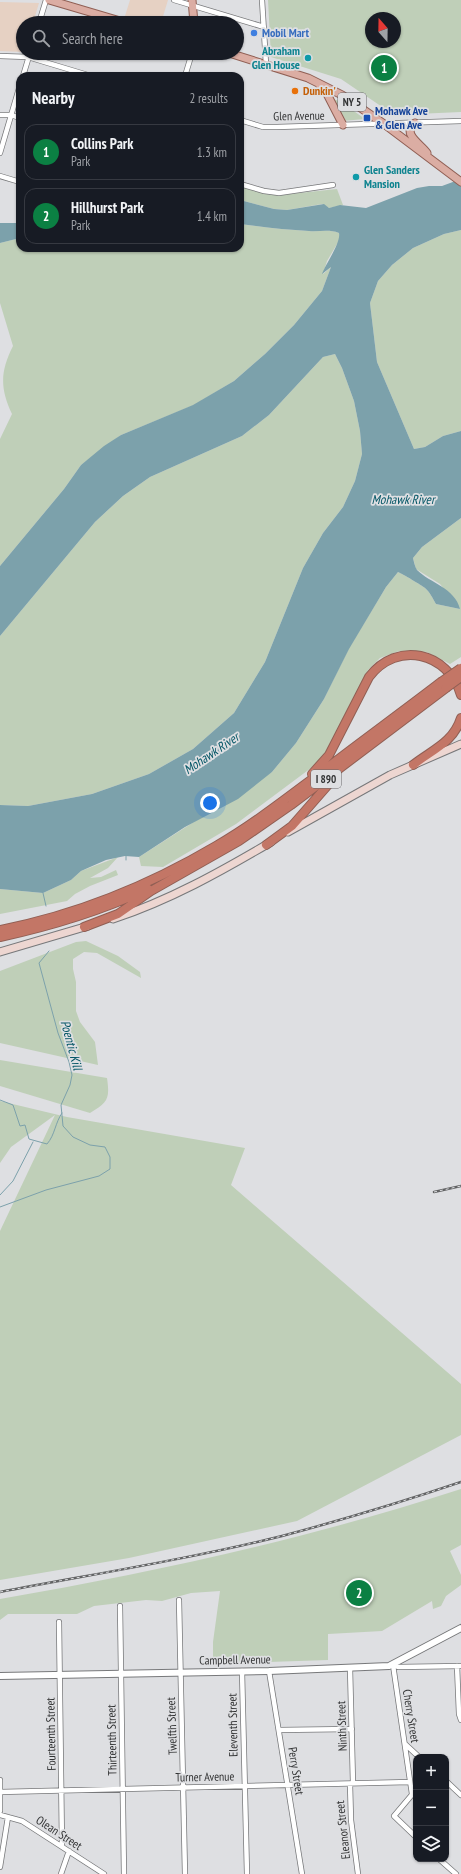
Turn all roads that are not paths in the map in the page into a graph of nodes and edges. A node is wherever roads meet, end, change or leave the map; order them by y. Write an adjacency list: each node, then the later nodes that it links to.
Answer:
1 (47, 0): 5 (street); 6 (main road)
2 (174, 0): 4 (street)
3 (262, 0): 10 (street)
4 (192, 3): 7 (main road); 8 (street)
5 (41, 16)
6 (103, 16)
7 (193, 16)
8 (231, 16)
9 (244, 20): 10 (street)
10 (264, 27): 17 (street)
11 (16, 55): 12 (street)
12 (0, 56)
13 (244, 57): 17 (main road, NY 5)
14 (28, 60): 18 (street)
15 (44, 60): 19 (street)
16 (190, 60): 20 (street)
17 (266, 64): 21 (main road, NY 5)
18 (24, 72)
19 (79, 72)
20 (186, 72)
21 (317, 83): 29 (main road, NY 5); 30 (main road)
22 (16, 98): 24 (street)
23 (0, 115): 24 (street)
24 (11, 115): 25 (street); 31 (street)
25 (16, 117)
26 (461, 120): 28 (street, Glen Avenue)
27 (244, 121): 30 (street, Glen Avenue)
28 (415, 123): 29 (street, Glen Avenue); 32 (main road)
29 (384, 124): 30 (street, Glen Avenue); 32 (main road, NY 5)
30 (343, 125)
31 (0, 153)
32 (430, 160): 35 (main road, NY 5)
33 (0, 176): 34 (street)
34 (16, 181)
35 (461, 182)
36 (244, 185): 37 (street)
37 (333, 185)
38 (461, 667): 40 (highway, I 890, bridge)
39 (461, 677): 40 (highway, I 890, bridge)
40 (444, 685): 43 (highway, I 890); 46 (highway, I 890)
41 (461, 695): 46 (highway)
42 (461, 718): 45 (highway)
43 (382, 736): 47 (highway); 48 (highway, I 890)
44 (461, 744): 45 (main road)
45 (412, 765): 47 (main road)
46 (269, 811): 50 (highway, I 890)
47 (266, 845): 49 (main road)
48 (203, 863): 49 (highway); 51 (highway, I 890)
49 (84, 927): 52 (main road)
50 (0, 930)
51 (0, 937)
52 (0, 952)
53 (179, 1600): 62 (street, Twelfth Street)
54 (120, 1606): 63 (street, Thirteenth Street)
55 (59, 1622): 64 (street, Fourteenth Street)
56 (461, 1628): 57 (street, Campbell Avenue)
57 (393, 1665): 58 (street); 59 (street, Campbell Avenue); 69 (street, Cherry Street)
58 (459, 1666): 66 (street)
59 (350, 1668): 61 (street, Campbell Avenue); 67 (street, Ninth Street)
60 (242, 1671): 61 (street, Campbell Avenue); 62 (street, Campbell Avenue); 76 (street, Eleventh Street)
61 (269, 1671): 68 (street, Perry Street)
62 (180, 1672): 63 (street, Campbell Avenue); 77 (street, Twelfth Street)
63 (121, 1673): 64 (street, Campbell Avenue); 79 (street, Thirteenth Street)
64 (60, 1674): 65 (street, Campbell Avenue); 78 (street, Fourteenth Street)
65 (0, 1676)
66 (461, 1720)
67 (352, 1729): 68 (street); 73 (street, Ninth Street)
68 (278, 1730): 75 (street, Perry Street)
69 (405, 1744): 70 (street); 72 (street, Cherry Street)
70 (417, 1754)
71 (0, 1780): 80 (street)
72 (410, 1782): 73 (street, Turner Avenue); 81 (street, Cherry Street)
73 (352, 1784): 75 (street, Turner Avenue); 97 (street, Eleanor Street)
74 (449, 1784): 82 (street)
75 (288, 1785): 76 (street, Turner Avenue); 96 (street, Perry Street)
76 (244, 1786): 77 (street, Turner Avenue); 95 (street, Eleventh Street)
77 (184, 1788): 79 (street, Turner Avenue); 94 (street, Twelfth Street)
78 (62, 1790): 79 (street, Turner Avenue); 80 (street, Turner Avenue); 87 (street, Fourteenth Street)
79 (122, 1790): 93 (street, Thirteenth Street)
80 (0, 1792): 83 (street)
81 (412, 1794): 86 (street)
82 (461, 1795)
83 (0, 1811)
84 (0, 1815): 85 (street, Olean Street)
85 (8, 1817): 87 (street, Olean Street); 90 (street)
86 (413, 1835)
87 (62, 1845): 88 (street, Olean Street)
88 (69, 1851): 91 (street); 92 (street, Olean Street)
89 (442, 1862): 98 (street)
90 (0, 1867)
91 (61, 1874)
92 (104, 1874)
93 (124, 1874)
94 (185, 1874)
95 (247, 1874)
96 (302, 1874)
97 (358, 1874)
98 (456, 1874)

